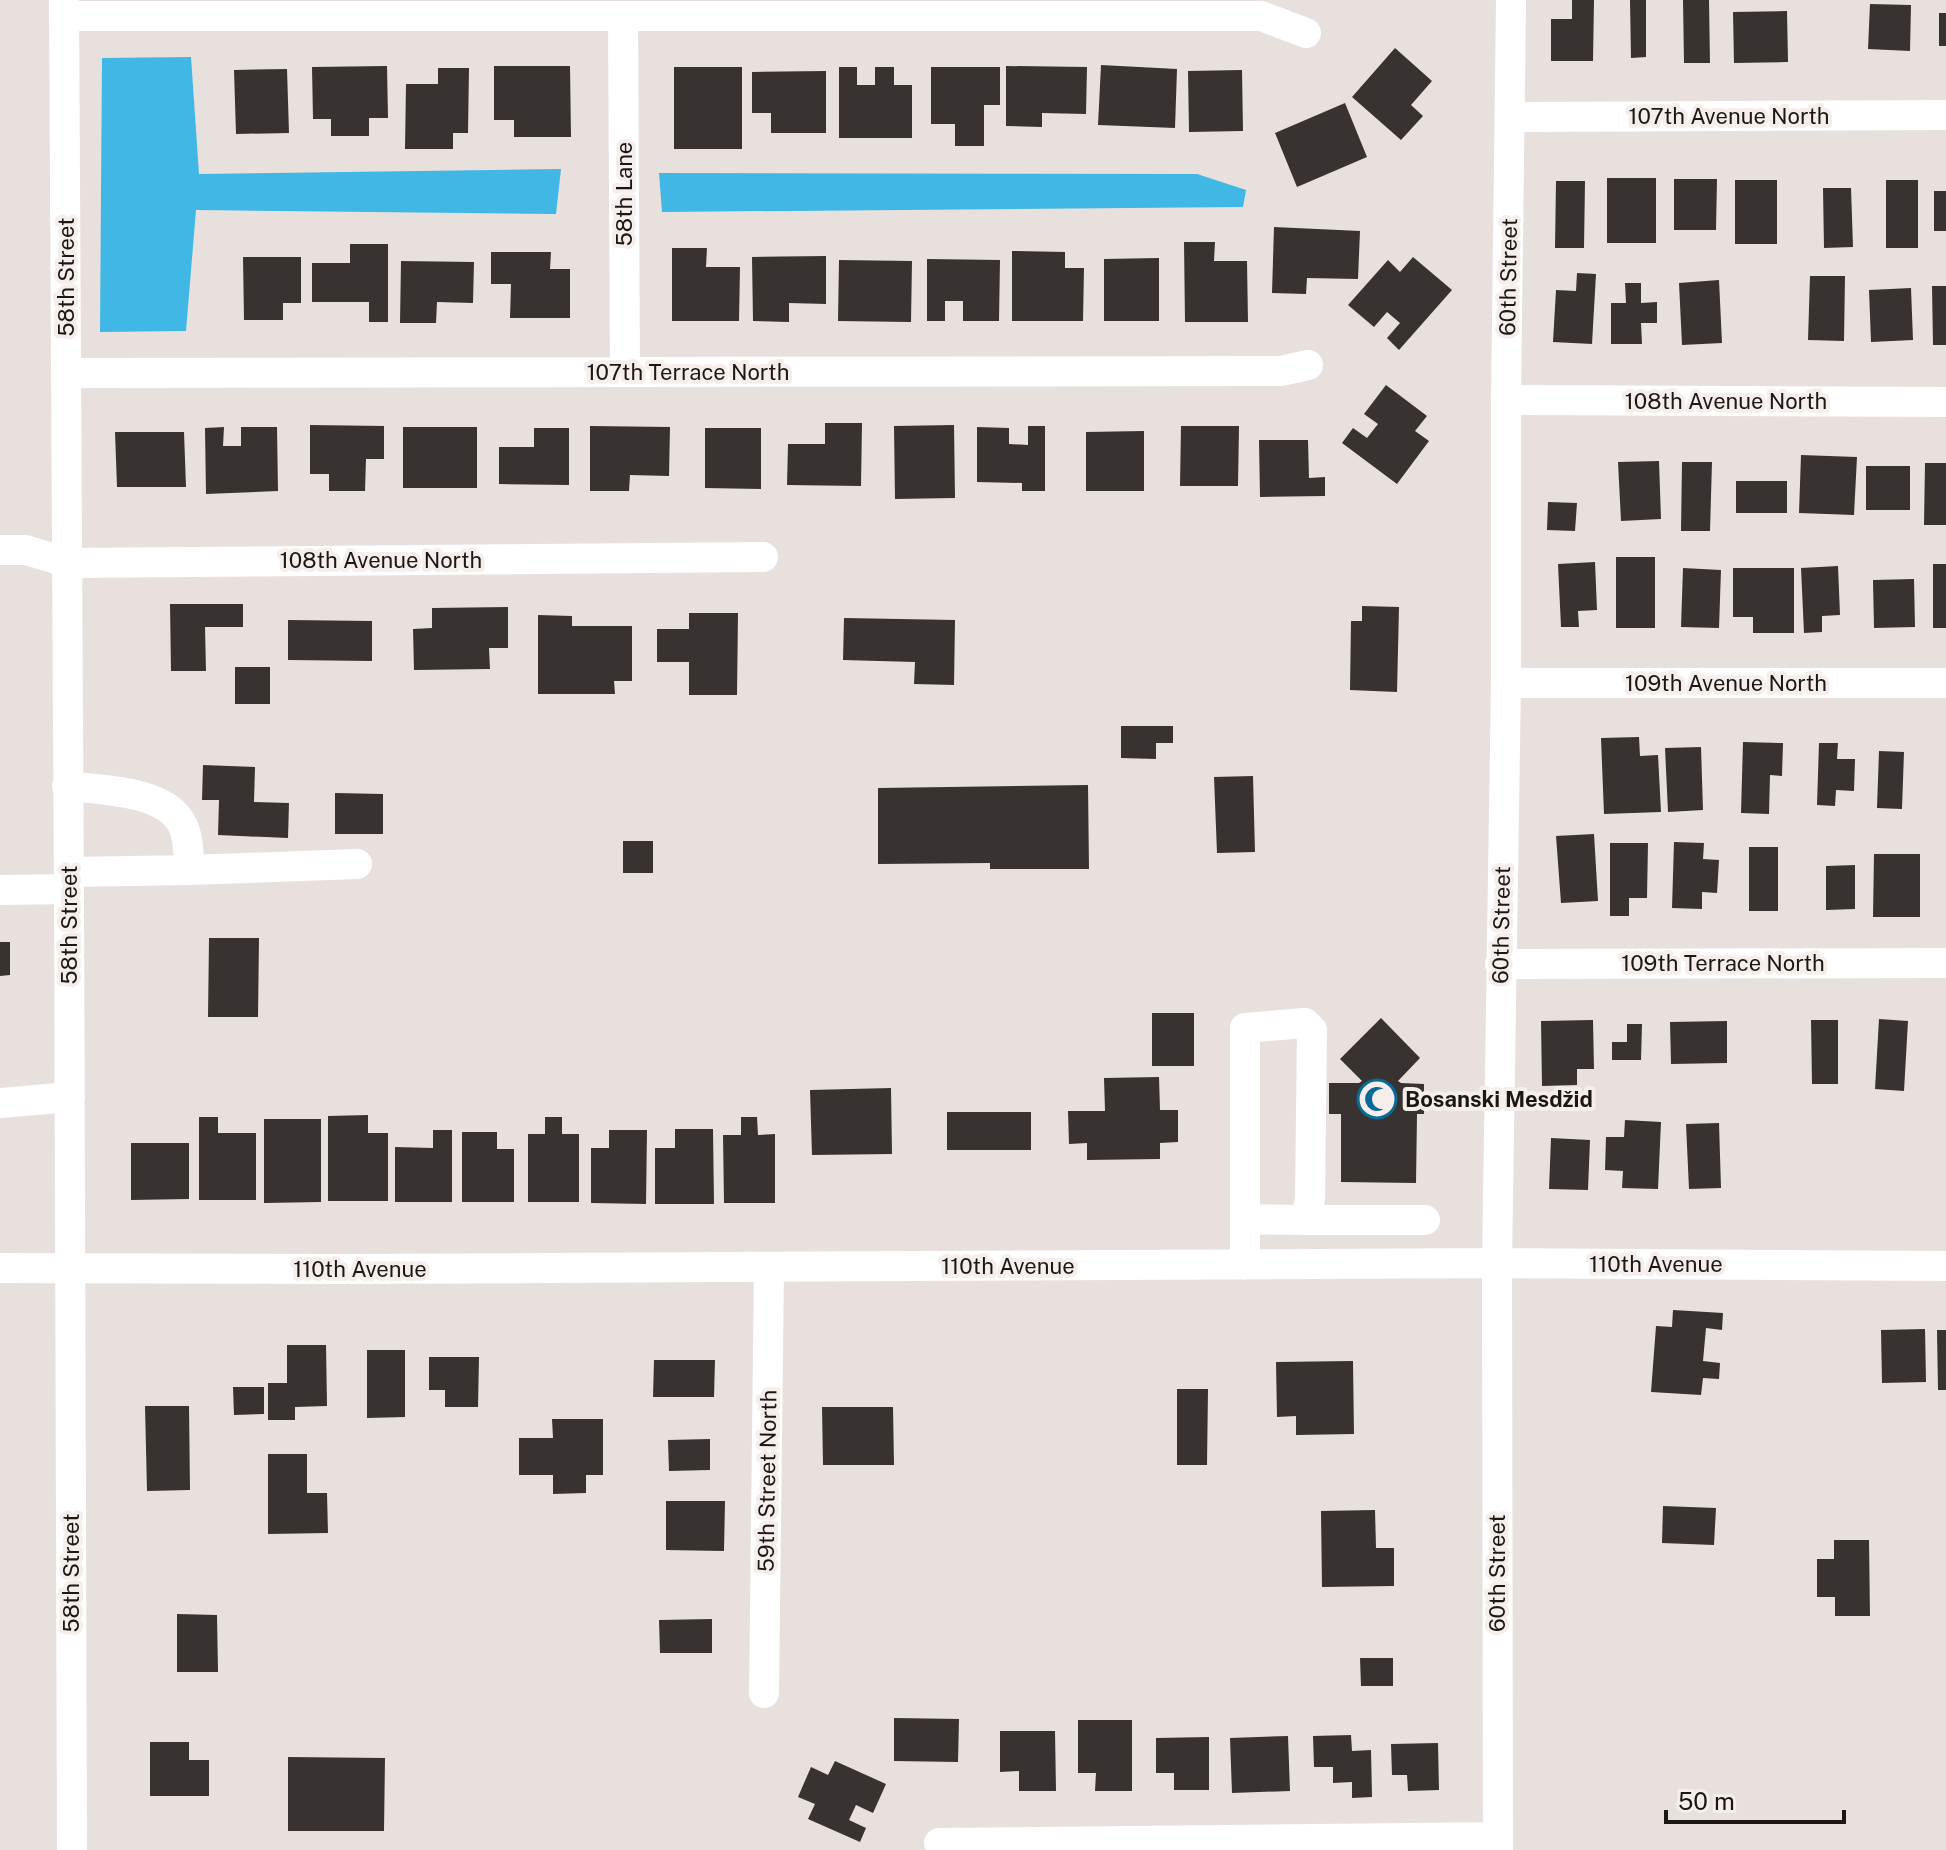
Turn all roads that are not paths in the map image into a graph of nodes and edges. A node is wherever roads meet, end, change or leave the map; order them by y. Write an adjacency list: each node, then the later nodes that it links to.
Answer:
1 (1511, 0): 6 (street, 60th Street)
2 (64, 8): 3 (street); 9 (street, 58th Street)
3 (623, 16): 4 (street); 8 (street, 58th Lane)
4 (1306, 33)
5 (1946, 115): 6 (street, 107th Avenue North)
6 (1511, 117): 10 (street, 60th Street)
7 (1308, 365): 8 (street, 107th Terrace North)
8 (625, 372): 9 (street, 107th Terrace North)
9 (67, 373): 14 (street, 58th Street)
10 (1506, 400): 11 (street, 108th Avenue North); 15 (street, 60th Street)
11 (1946, 402)
12 (0, 550): 14 (street, 108th Avenue North)
13 (763, 557): 14 (street, 108th Avenue North)
14 (69, 563): 17 (street, 58th Street)
15 (1506, 683): 16 (street, 109th Avenue North); 23 (street, 60th Street)
16 (1946, 683)
17 (67, 786): 19 (street); 20 (street, 58th Street)
18 (357, 864): 19 (street)
19 (190, 870): 20 (street)
20 (69, 880): 21 (street); 24 (street, 58th Street)
21 (0, 890)
22 (1946, 963): 23 (street, 109th Terrace North)
23 (1500, 964): 29 (street, 60th Street)
24 (70, 1097): 25 (street); 33 (street, 58th Street)
25 (0, 1103)
26 (1245, 1219): 27 (street); 27 (street); 30 (street)
27 (1306, 1220): 28 (street)
28 (1425, 1220)
29 (1497, 1263): 30 (street, 110th Avenue); 31 (street, 110th Avenue); 37 (street, 60th Street)
30 (1245, 1265): 34 (street, 110th Avenue)
31 (1946, 1266)
32 (0, 1268): 33 (street, 110th Avenue)
33 (70, 1268): 34 (street, 110th Avenue); 38 (street, 58th Street)
34 (769, 1268): 35 (street, 59th Street North)
35 (764, 1693)
36 (939, 1843): 37 (street)
37 (1498, 1843)
38 (72, 1850)

